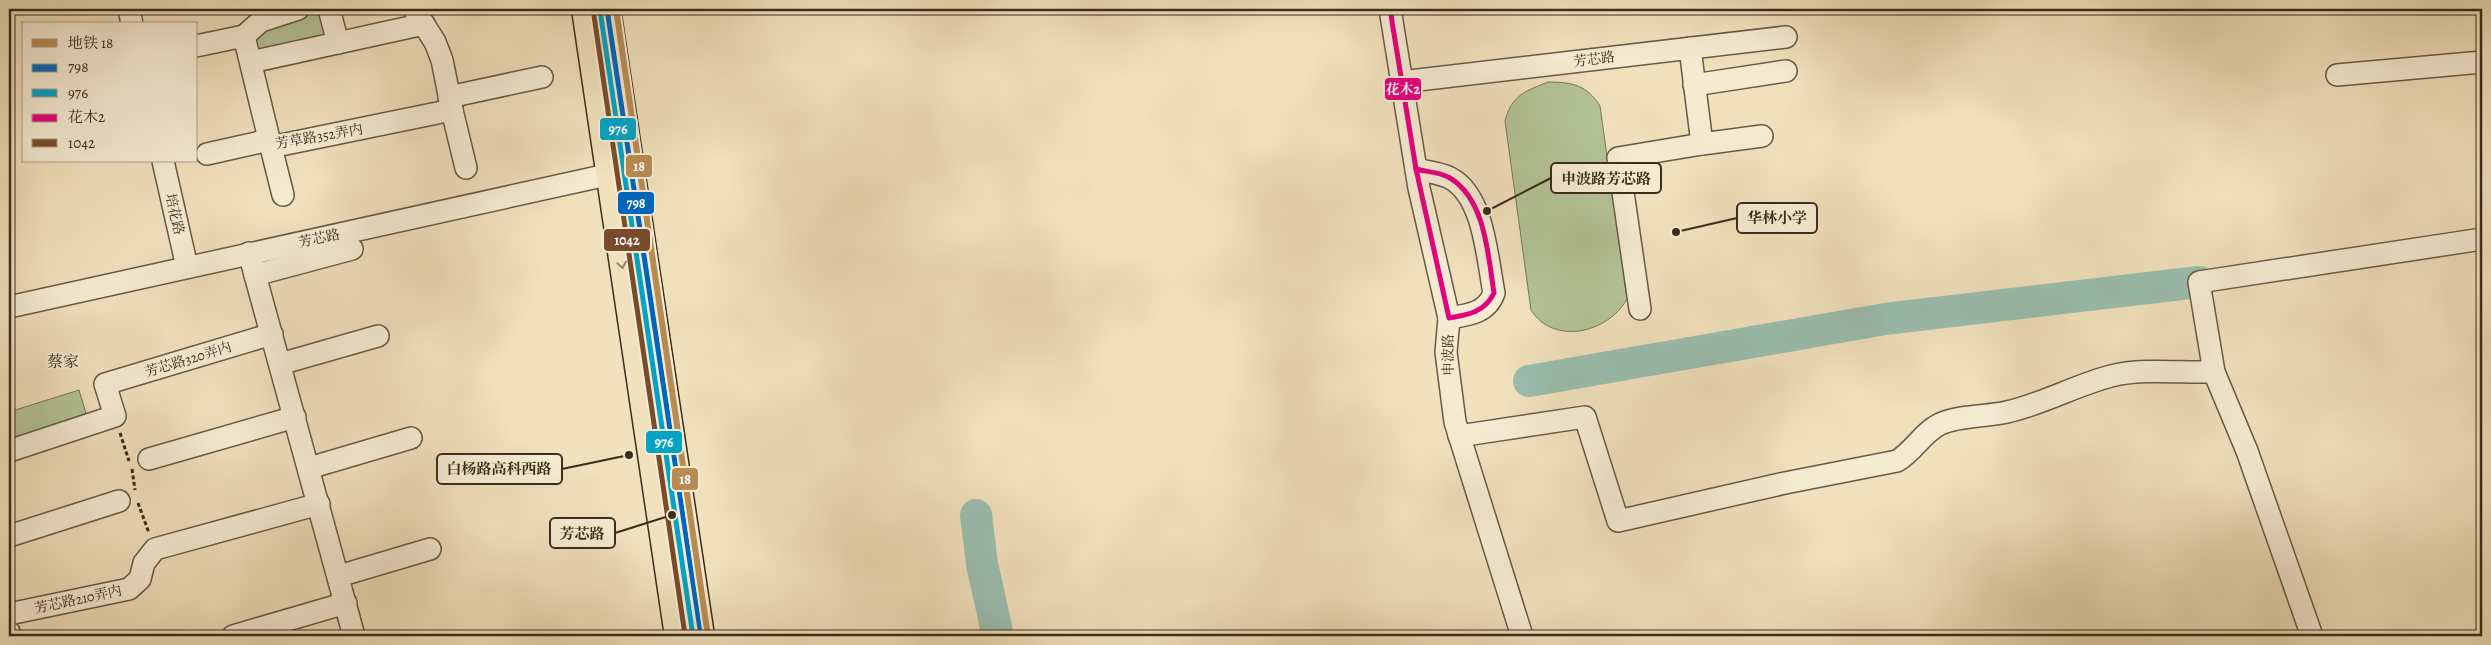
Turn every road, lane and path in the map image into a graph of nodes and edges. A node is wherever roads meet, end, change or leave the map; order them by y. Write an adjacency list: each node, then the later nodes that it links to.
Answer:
1 (129, 9): 8 (street)
2 (298, 9): 9 (street)
3 (329, 9): 11 (street)
4 (585, 9): 29 (main road)
5 (607, 9): 29 (main road)
6 (1390, 9): 19 (street, 申波路)
7 (418, 13): 11 (street); 21 (street)
8 (132, 22)
9 (244, 36): 12 (street); 14 (street, 芳草路352弄内)
10 (1786, 37): 13 (street, 芳芯路)
11 (338, 43): 14 (street)
12 (198, 46)
13 (1690, 48): 19 (street, 芳芯路); 20 (street)
14 (250, 62): 23 (street, 芳草路352弄内)
15 (2482, 62): 17 (street)
16 (1786, 71): 20 (street)
17 (2337, 76)
18 (542, 77): 21 (street, 芳草路352弄内)
19 (1402, 82): 28 (street, 申波路)
20 (1694, 85): 24 (street)
21 (450, 103): 23 (street, 芳草路352弄内); 27 (street)
22 (1762, 136): 24 (street)
23 (270, 144): 25 (street); 30 (street)
24 (1702, 144): 37 (street)
25 (207, 154)
26 (163, 162): 34 (street, 培花路)
27 (466, 168)
28 (1416, 169): 38 (street, 申波路); 38 (street)
29 (620, 172): 33 (street, 芳芯路); 62 (main road, one-way to 62); 63 (main road)
30 (283, 196)
31 (2482, 238): 42 (street)
32 (352, 249): 35 (street)
33 (249, 253): 34 (street, 芳芯路); 35 (street)
34 (187, 267): 36 (street, 芳芯路)
35 (255, 275): 39 (street)
36 (9, 308)
37 (1640, 309)
38 (1449, 318): 45 (street, 申波路)
39 (272, 334): 41 (street); 43 (street, 芳芯路320弄内)
40 (378, 336): 41 (street)
41 (280, 364): 44 (street)
42 (2214, 372): 45 (street); 65 (street)
43 (115, 416): 47 (street); 53 (path)
44 (295, 417): 48 (street); 49 (street)
45 (1459, 436): 64 (street, 申波路)
46 (411, 438): 49 (street)
47 (9, 451)
48 (149, 459)
49 (309, 468): 51 (street)
50 (119, 500): 52 (street)
51 (319, 504): 53 (street); 55 (street)
52 (9, 536)
53 (155, 549): 57 (street, 芳芯路210弄内)
54 (430, 549): 55 (street)
55 (338, 576): 56 (street)
56 (346, 603): 60 (street); 61 (street)
57 (9, 614)
58 (9, 632): 59 (street)
59 (10, 636)
60 (232, 636)
61 (354, 636)
62 (678, 636)
63 (700, 636)
64 (1522, 636)
65 (2312, 636)

